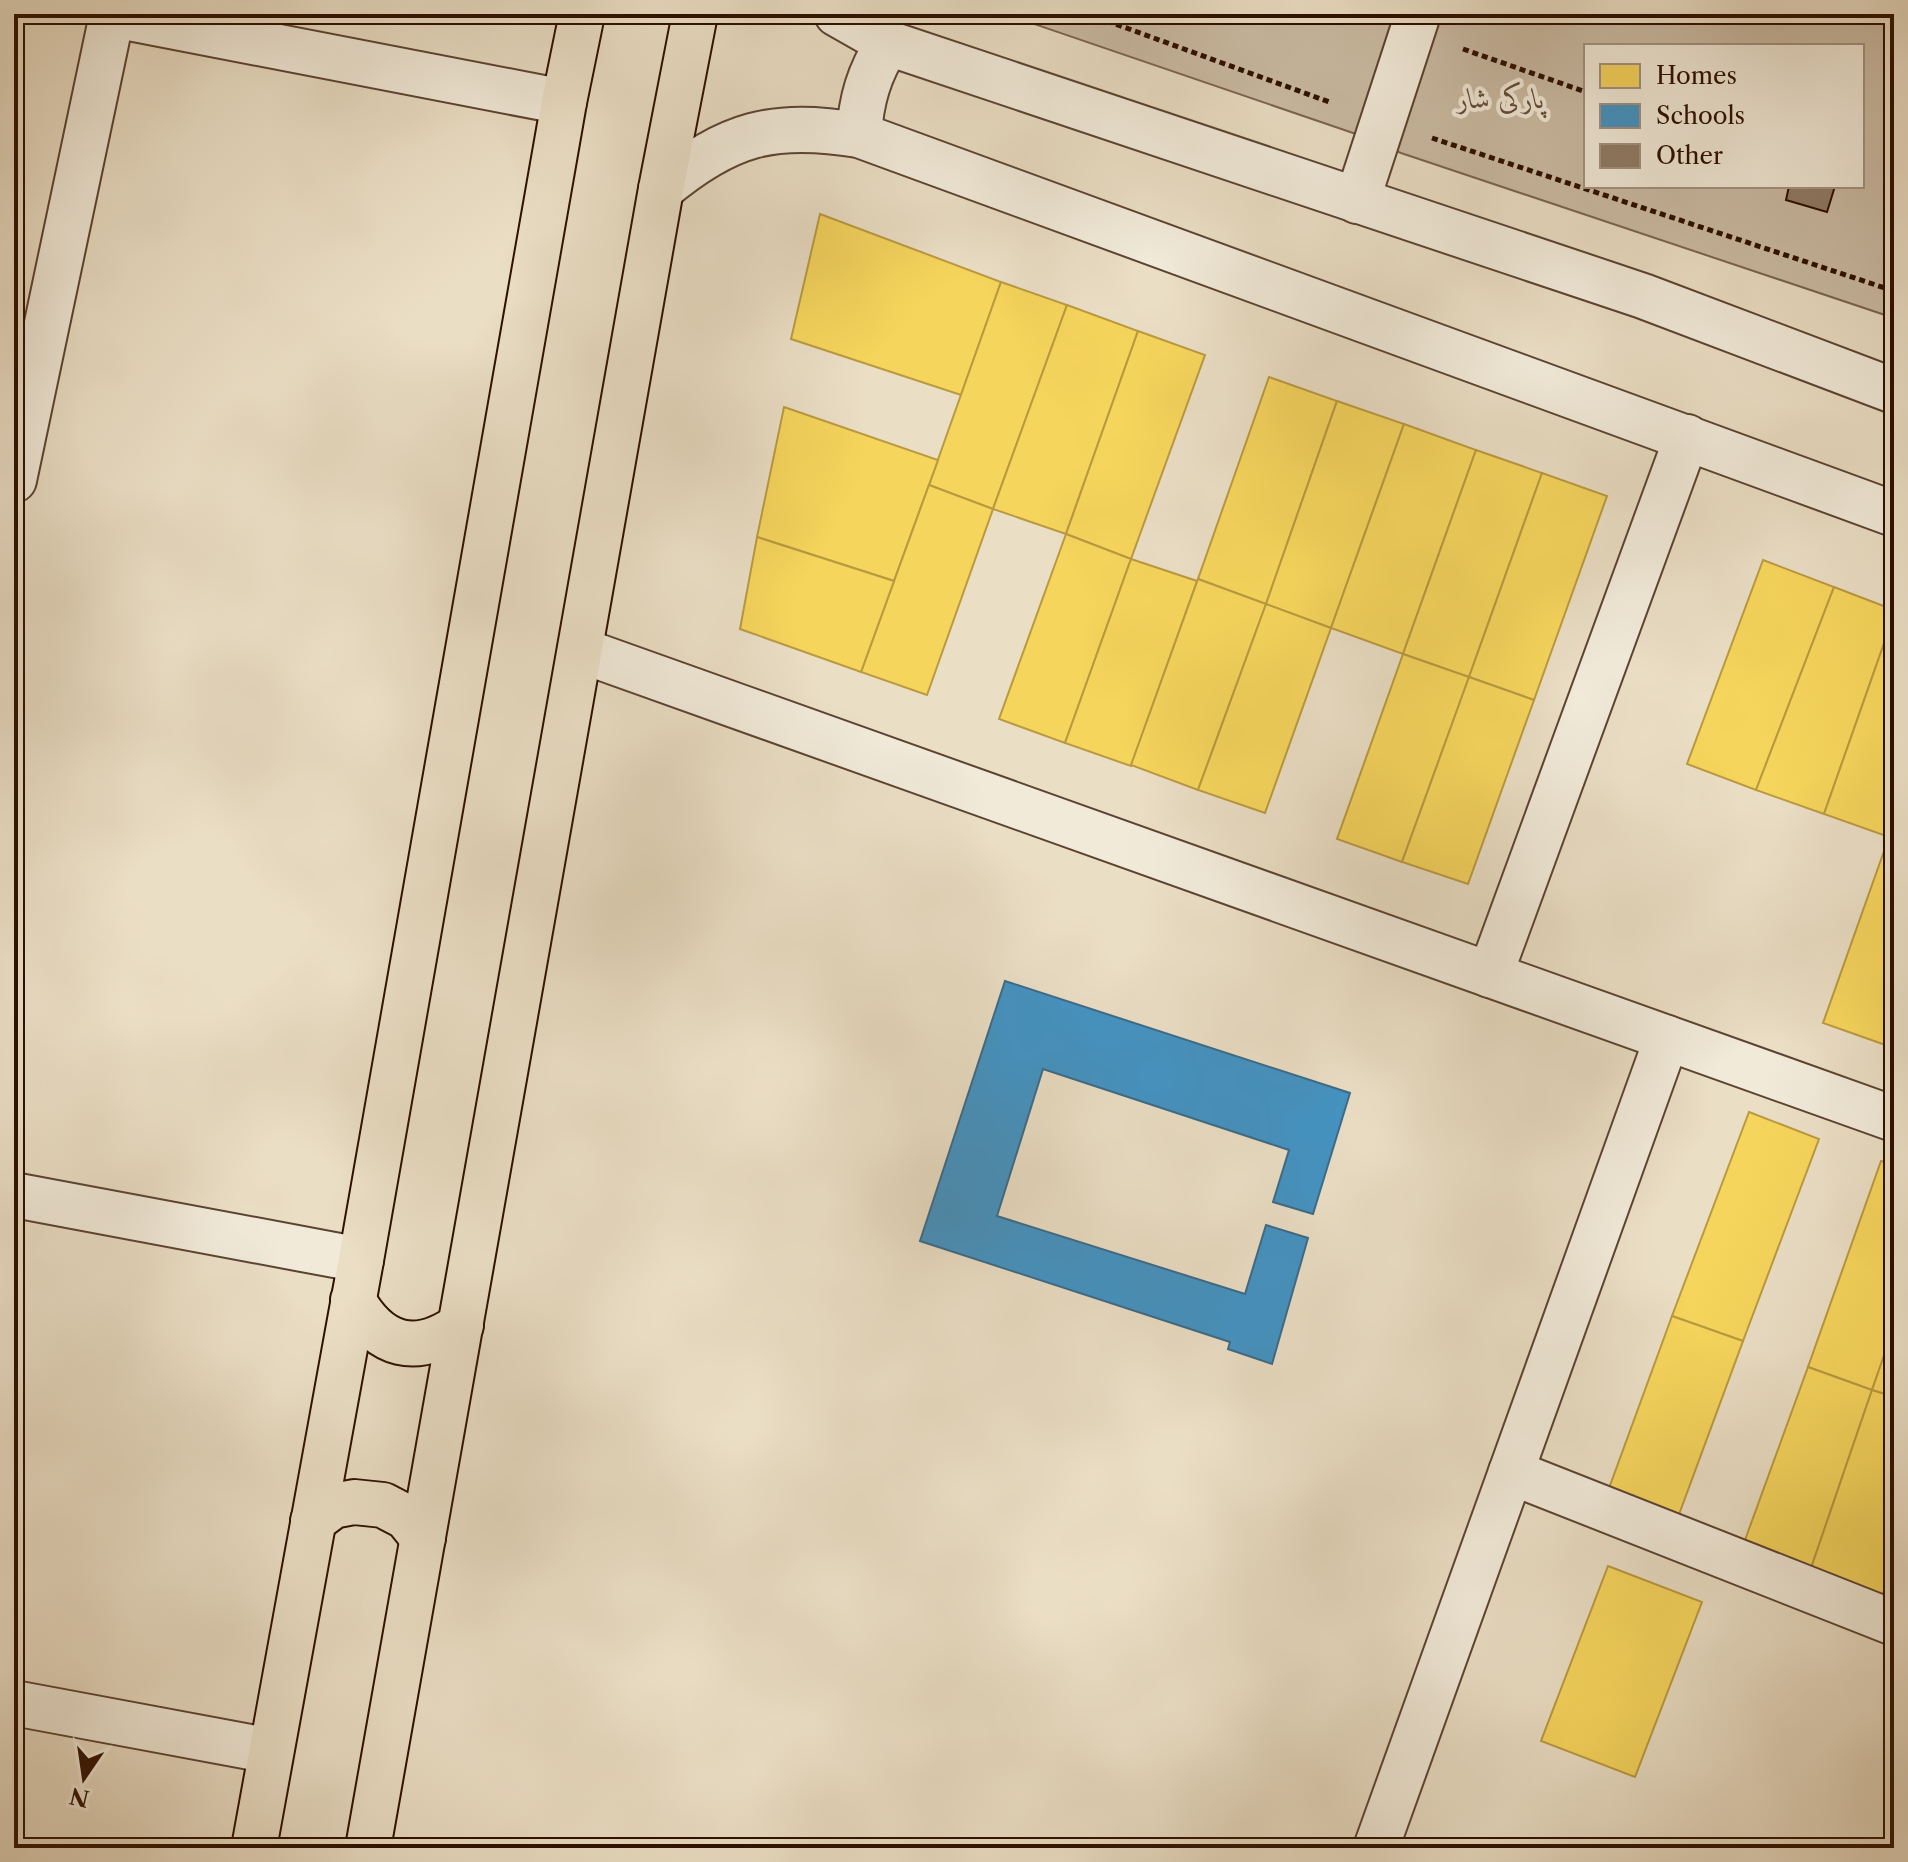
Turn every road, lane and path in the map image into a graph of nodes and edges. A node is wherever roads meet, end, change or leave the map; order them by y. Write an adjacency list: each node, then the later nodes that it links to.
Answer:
1 (110, 14): 9 (street); 17 (street)
2 (582, 14): 9 (main road)
3 (695, 14): 12 (main road)
4 (837, 14): 7 (street)
5 (1088, 14): 10 (path)
6 (1416, 23): 8 (path); 10 (street)
7 (888, 43): 11 (street); 13 (street)
8 (1584, 91)
9 (564, 102): 24 (main road)
10 (1384, 122): 13 (street); 14 (path)
11 (859, 135): 12 (street); 16 (street)
12 (661, 189): 19 (main road)
13 (1357, 201): 15 (street)
14 (1894, 291)
15 (1894, 391)
16 (1687, 437): 18 (street); 20 (street)
17 (14, 480)
18 (1894, 514)
19 (580, 650): 20 (street); 25 (main road)
20 (1490, 975): 21 (street)
21 (1667, 1038): 22 (street); 26 (street)
22 (1894, 1119)
23 (14, 1195): 24 (street)
24 (357, 1280): 25 (main road); 27 (main road)
25 (461, 1325): 28 (main road)
26 (1511, 1472): 29 (street); 34 (street)
27 (313, 1521): 28 (main road); 31 (main road)
28 (423, 1538): 33 (main road)
29 (1894, 1623)
30 (14, 1703): 31 (street)
31 (271, 1751): 32 (main road)
32 (254, 1848)
33 (368, 1848)
34 (1376, 1848)

